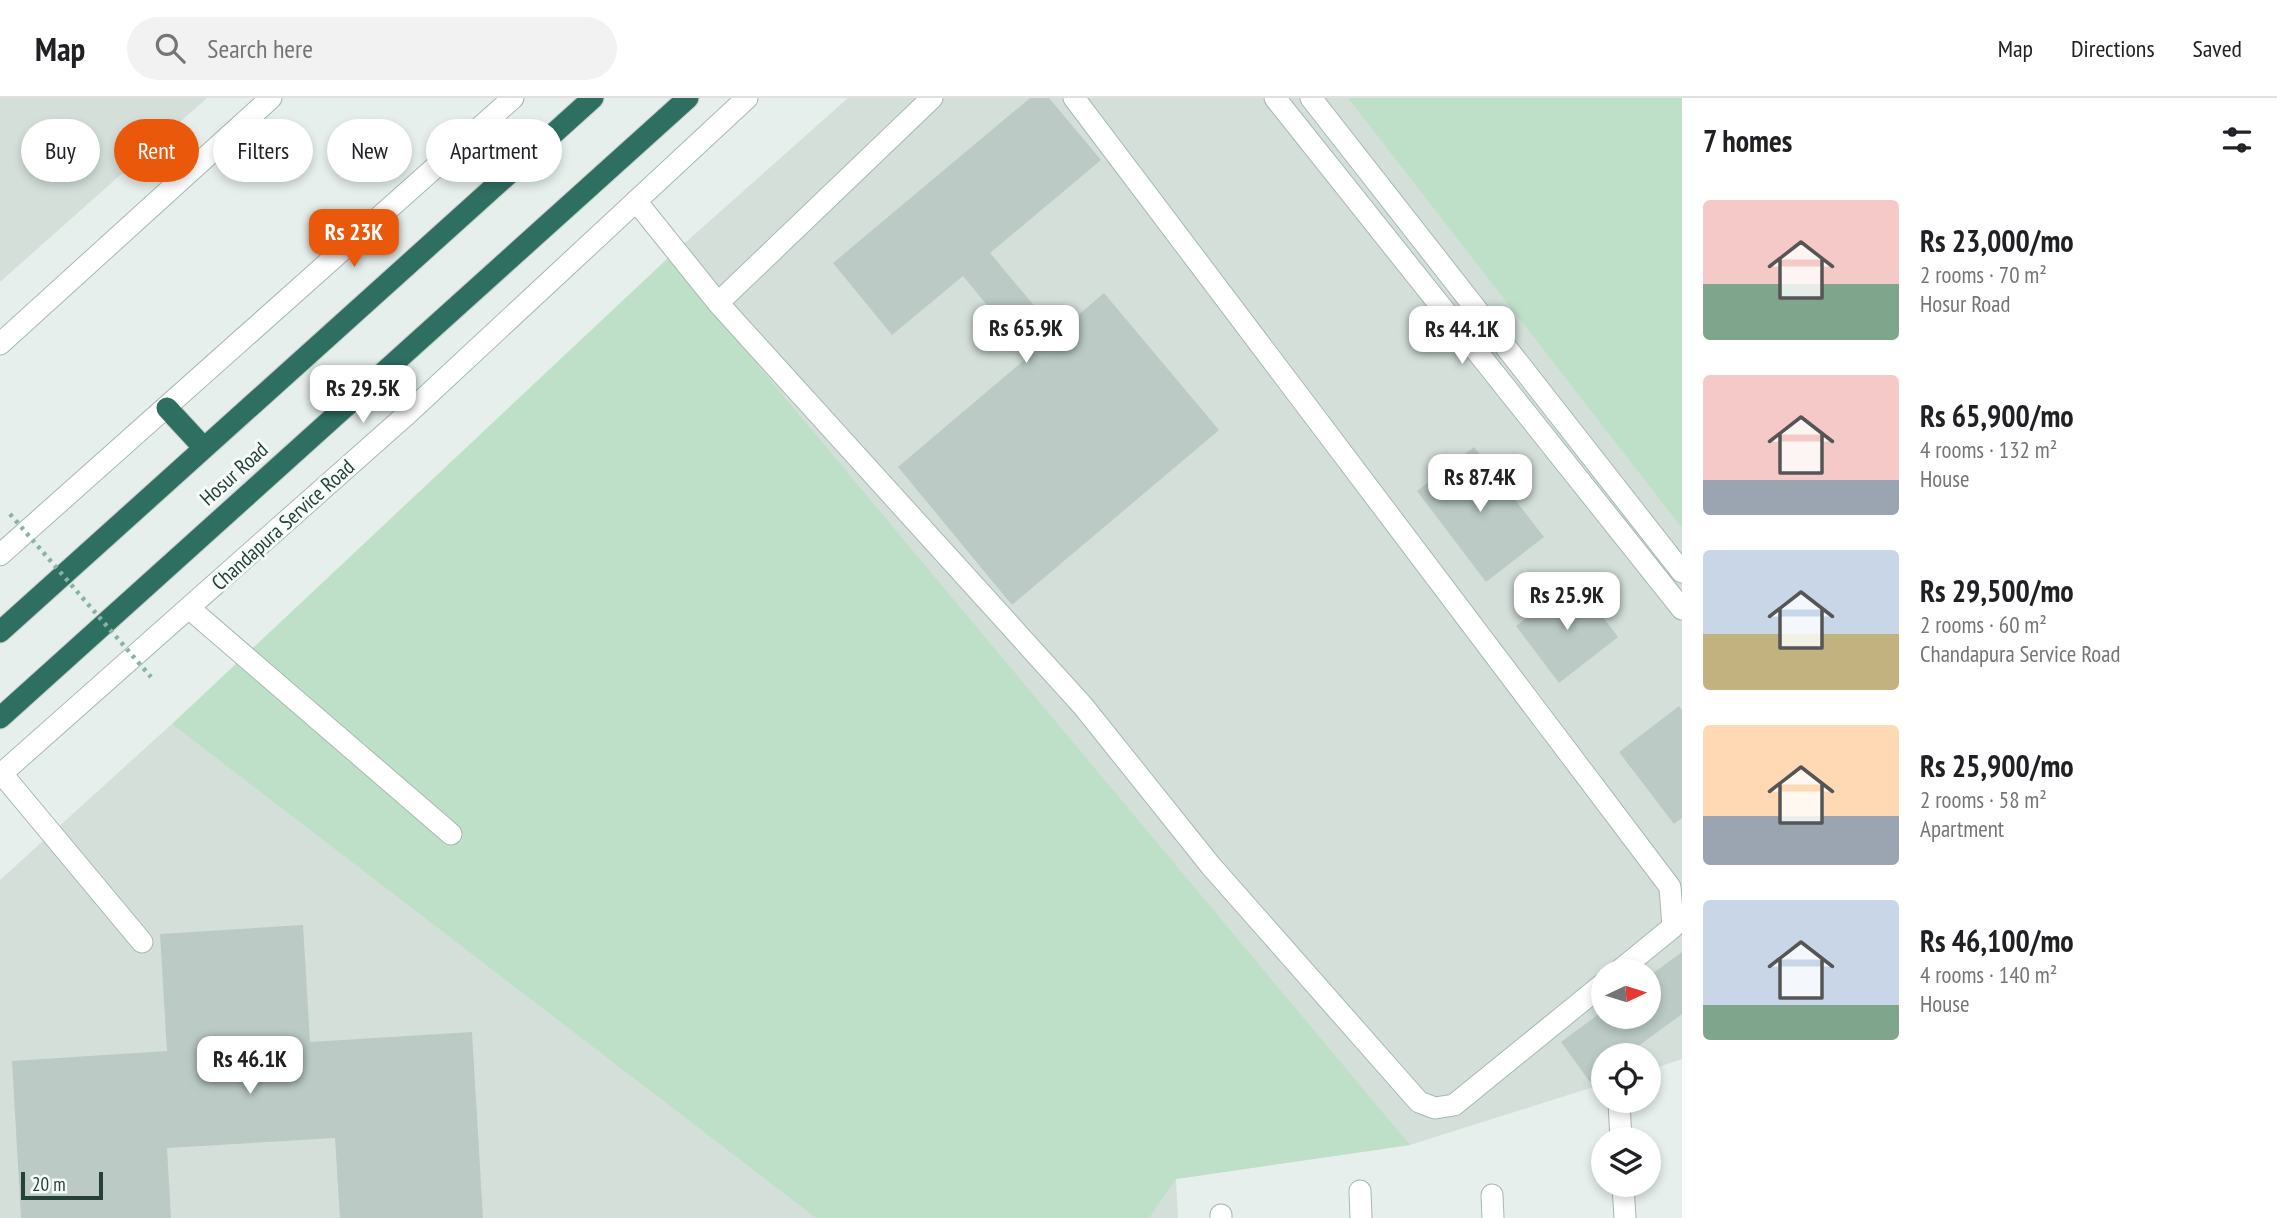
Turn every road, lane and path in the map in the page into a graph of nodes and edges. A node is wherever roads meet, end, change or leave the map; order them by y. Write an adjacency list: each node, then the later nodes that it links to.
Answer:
1 (271, 98): 12 (street)
2 (513, 98): 13 (street)
3 (593, 98): 14 (highway, Hosur Road)
4 (688, 98): 22 (highway, Hosur Road)
5 (747, 98): 10 (street, Chandapura Service Road)
6 (932, 98): 11 (street)
7 (1074, 98): 26 (street)
8 (1275, 98): 19 (street)
9 (1311, 98): 17 (street)
10 (636, 201): 11 (street); 18 (street, Chandapura Service Road)
11 (718, 303): 27 (street)
12 (0, 344)
13 (167, 408): 14 (highway); 16 (street)
14 (204, 448): 20 (highway, Hosur Road)
15 (10, 514): 21 (path, bridge)
16 (0, 555)
17 (1682, 572)
18 (189, 608): 23 (street, Chandapura Service Road); 24 (street)
19 (1682, 608)
20 (0, 632)
21 (151, 677)
22 (0, 718)
23 (1, 775): 25 (street)
24 (451, 834)
25 (142, 942)
26 (1634, 959)
27 (1591, 994)
28 (1360, 1191): 31 (street)
29 (1492, 1195): 32 (street)
30 (1624, 1197): 33 (street)
31 (1361, 1218)
32 (1493, 1218)
33 (1625, 1218)

